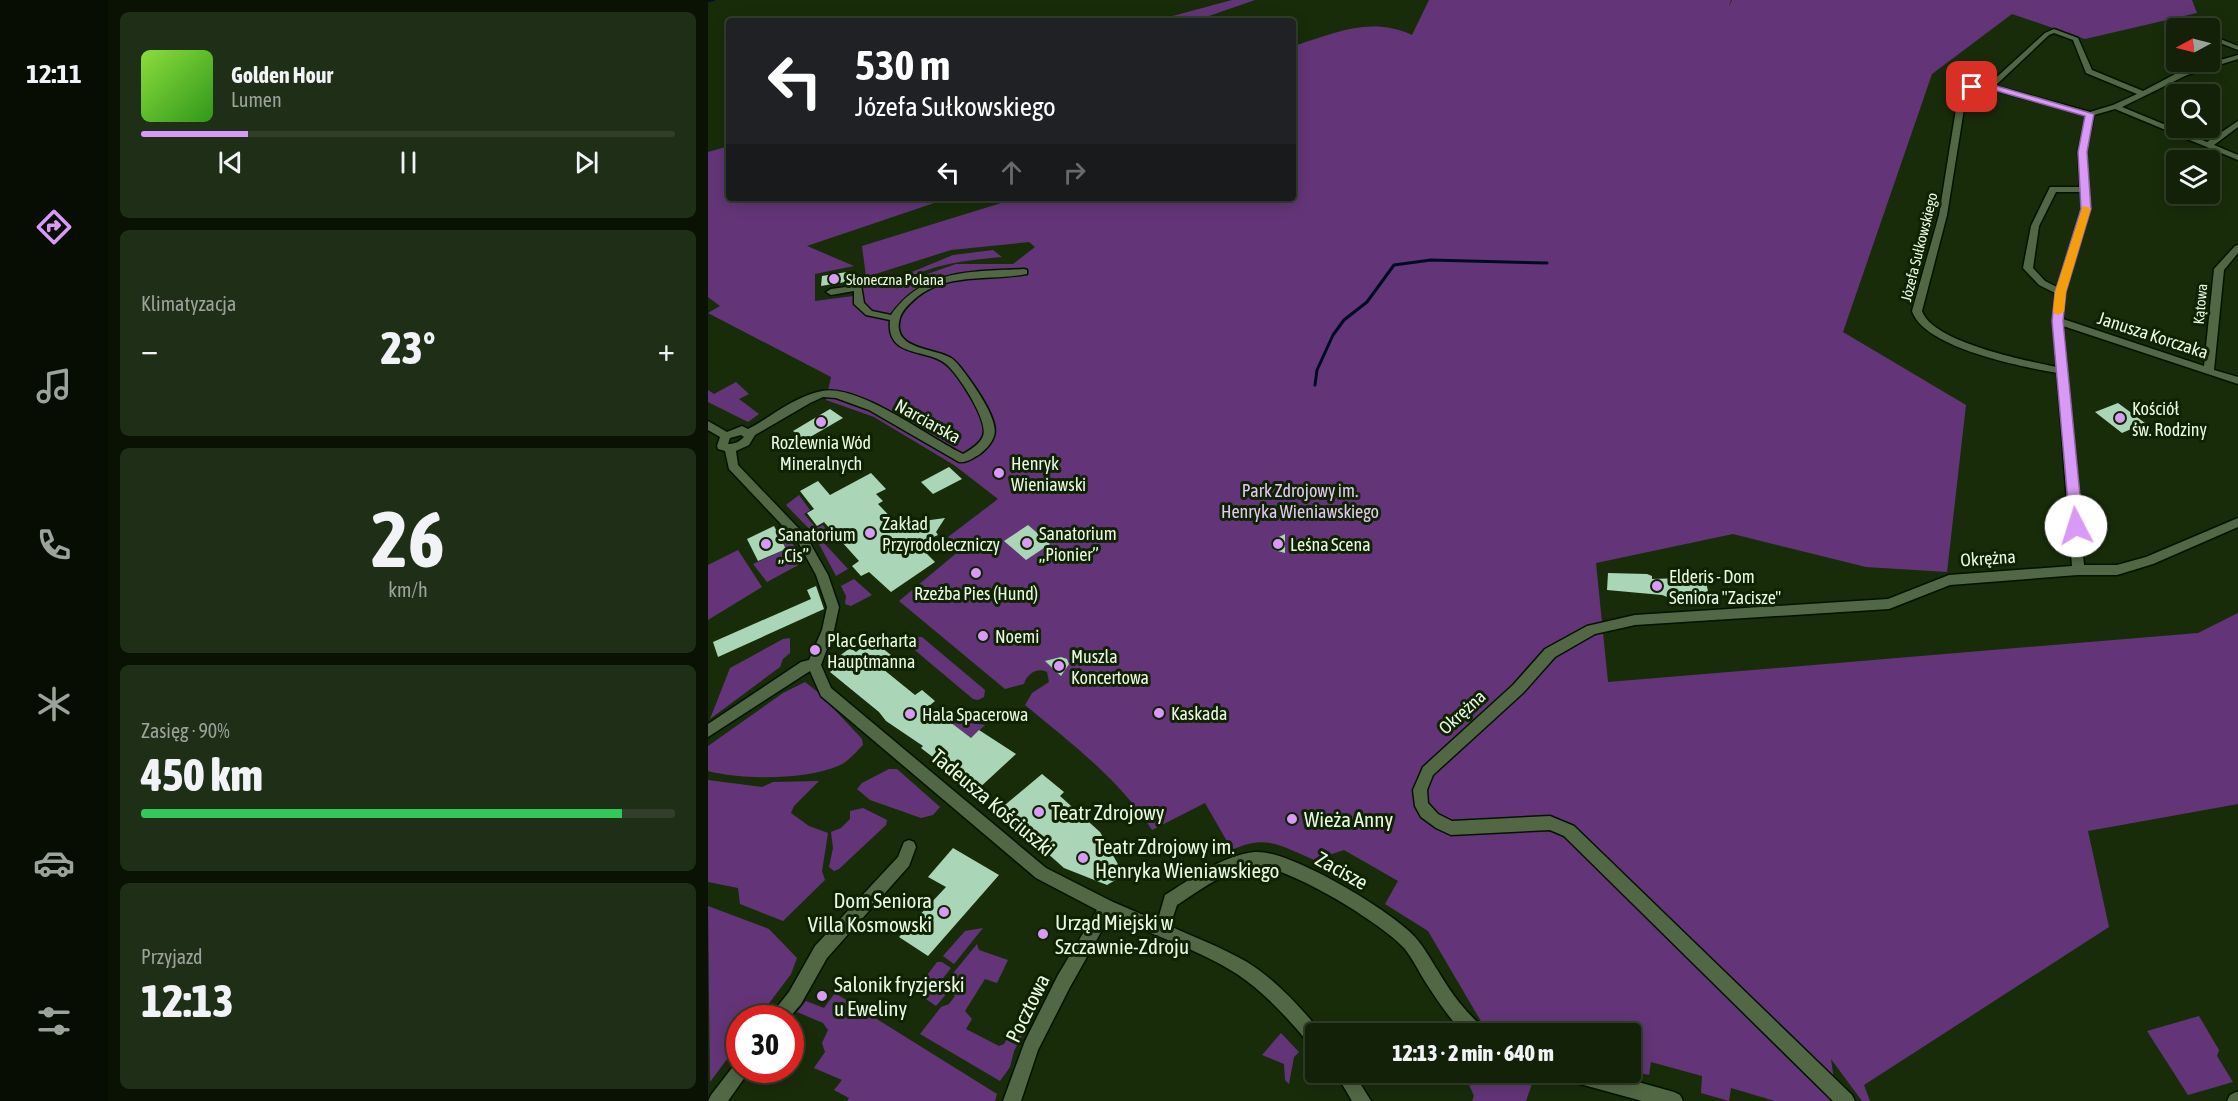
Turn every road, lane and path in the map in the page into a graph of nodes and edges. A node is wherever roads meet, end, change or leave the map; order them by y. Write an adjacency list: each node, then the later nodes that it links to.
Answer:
1 (2220, 41): 2 (street)
2 (2238, 48)
3 (2238, 57): 5 (street)
4 (1990, 87): 5 (street, Józefa Sułkowskiego); 7 (street); 18 (street, Józefa Sułkowskiego)
5 (2144, 94): 6 (street)
6 (2116, 107): 7 (street); 9 (street)
7 (2090, 114): 11 (street)
8 (2238, 123): 9 (street)
9 (2209, 146): 10 (street)
10 (2238, 158)
11 (2086, 190): 15 (street); 15 (street)
12 (2238, 248): 19 (street, Kątowa)
13 (1024, 272): 16 (street)
14 (831, 292): 16 (street)
15 (2060, 292): 17 (street)
16 (894, 318): 22 (street, Narciarska)
17 (2058, 321): 18 (street); 19 (street, Janusza Korczaka)
18 (2061, 371): 26 (street)
19 (2209, 371): 20 (street, Janusza Korczaka)
20 (2238, 381)
21 (708, 425): 23 (street)
22 (750, 433): 23 (street); 24 (street)
23 (726, 436): 24 (street)
24 (730, 448): 27 (street)
25 (2238, 522): 26 (street)
26 (2078, 570): 42 (street, Okrężna)
27 (812, 663): 28 (street); 30 (street, Tadeusza Kościuszki)
28 (708, 731)
29 (909, 847): 32 (street)
30 (1107, 907): 31 (street, Tadeusza Kościuszki); 39 (street, Pocztowa)
31 (1157, 928): 33 (street, Zacisze); 34 (street, Tadeusza Kościuszki)
32 (789, 1005)
33 (1464, 1023)
34 (1305, 1026)
35 (731, 1083): 38 (street)
36 (1350, 1083): 40 (street)
37 (1609, 1083): 41 (street)
38 (717, 1101)
39 (1012, 1101)
40 (1362, 1101)
41 (1674, 1101)
42 (1846, 1101)

